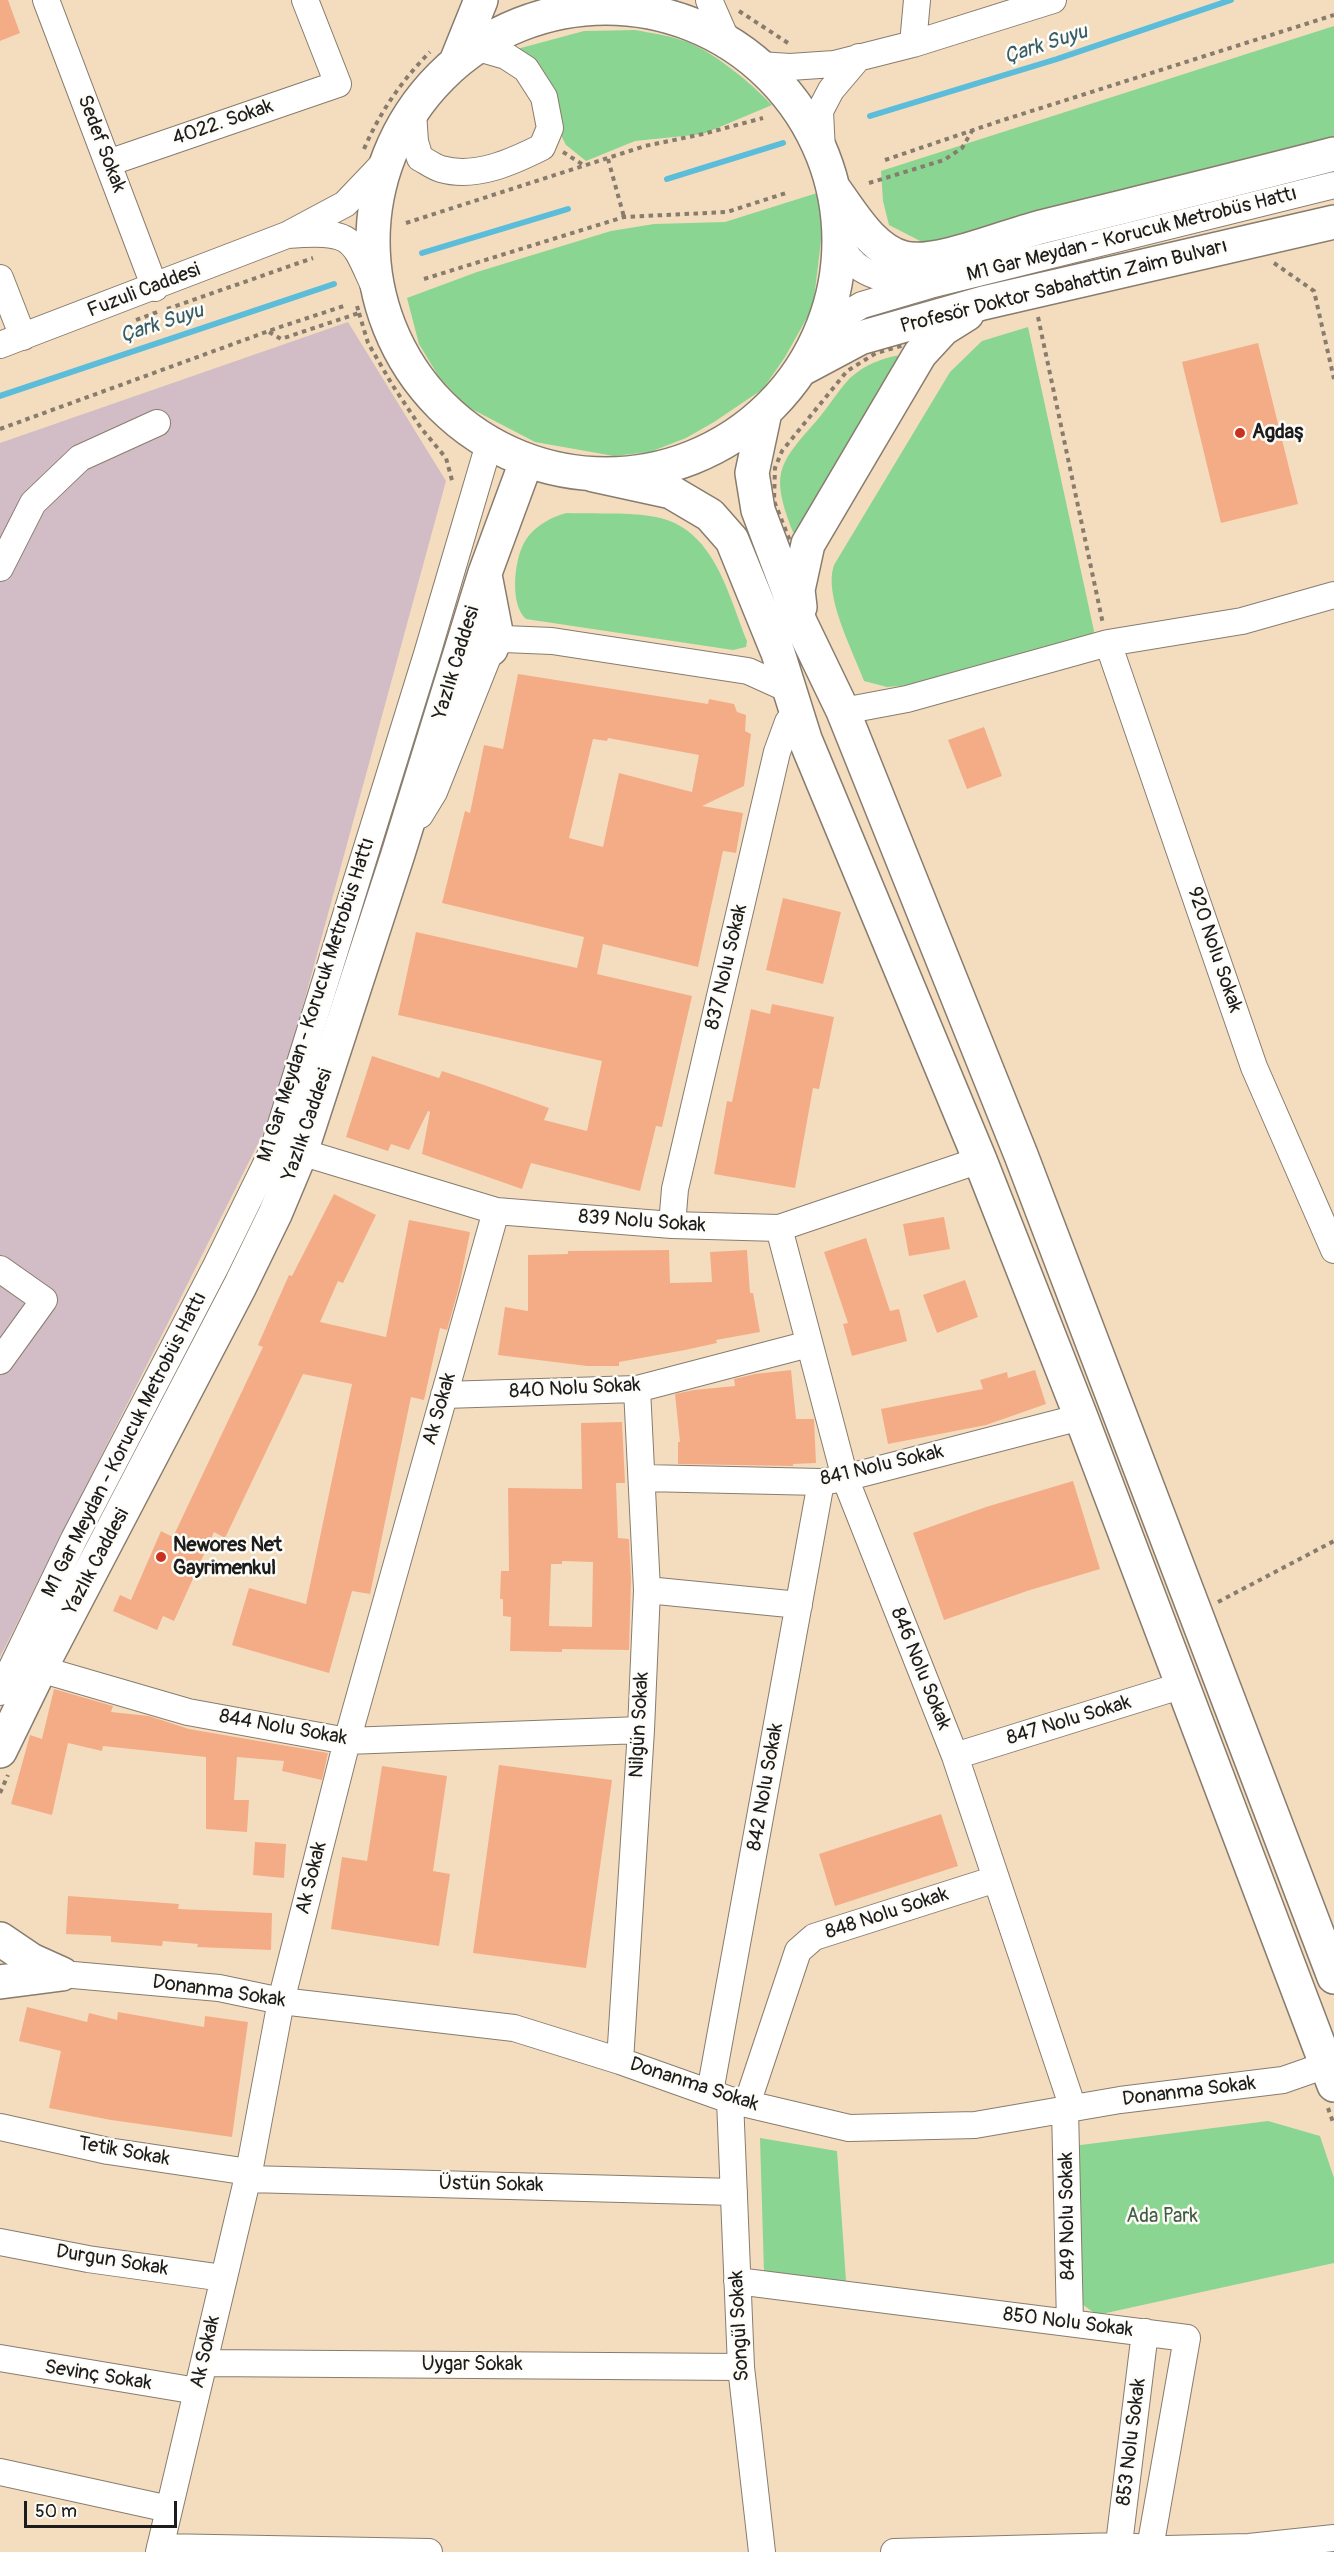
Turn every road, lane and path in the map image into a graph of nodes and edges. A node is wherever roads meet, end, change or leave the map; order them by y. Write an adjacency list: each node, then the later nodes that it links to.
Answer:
1 (46, 0): 25 (street, Sedef Sokak)
2 (305, 0): 25 (street, 4022. Sokak)
3 (481, 0): 14 (main road)
4 (709, 0): 11 (street)
5 (917, 0): 12 (street)
6 (1053, 0): 8 (street)
7 (610, 4): 11 (main road); 14 (main road)
8 (1007, 7): 12 (street)
9 (736, 9): 13 (path)
10 (1334, 15): 19 (path)
11 (727, 41): 16 (main road)
12 (913, 44): 15 (street)
13 (797, 49)
14 (465, 55): 17 (main road); 17 (street)
15 (860, 57): 16 (street); 20 (street)
16 (759, 65): 20 (main road)
17 (413, 112): 24 (main road)
18 (763, 118): 22 (path)
19 (972, 130): 23 (path); 26 (path)
20 (822, 152): 28 (main road)
21 (1334, 154): 28 (main road)
22 (608, 159): 30 (path); 32 (path)
23 (885, 160)
24 (385, 162): 34 (street); 43 (main road)
25 (108, 163): 41 (street, Sedef Sokak)
26 (869, 183)
27 (1334, 185): 40 (street, M1 Gar Meydan - Korucuk Metrobüs Hattı)
28 (832, 186): 33 (main road)
29 (786, 193): 30 (path)
30 (624, 218): 38 (path)
31 (1334, 222): 42 (main road, Profesör Doktor Sabahattin Zaim Bulvarı)
32 (406, 223)
33 (839, 235): 40 (street); 46 (main road)
34 (287, 236): 41 (street, Fuzuli Caddesi); 43 (street)
35 (1268, 259): 51 (path)
36 (250, 273): 39 (path)
37 (0, 278): 48 (street)
38 (424, 279)
39 (244, 282)
40 (930, 285): 46 (street)
41 (155, 288): 48 (street, Fuzuli Caddesi)
42 (983, 303): 50 (main road, Profesör Doktor Sabahattin Zaim Bulvarı); 62 (main road)
43 (365, 304): 47 (path); 55 (main road); 58 (path)
44 (344, 306): 47 (path)
45 (1037, 310): 63 (path)
46 (822, 328): 50 (main road)
47 (268, 331): 54 (path)
48 (11, 341)
49 (906, 344): 49 (path)
50 (800, 370): 52 (main road)
51 (1334, 380)
52 (765, 412): 57 (main road); 62 (main road)
53 (157, 423): 59 (street)
54 (0, 429)
55 (489, 444): 56 (main road); 88 (street, M1 Gar Meydan - Korucuk Metrobüs Hattı)
56 (525, 462): 57 (main road); 60 (main road, Yazlık Caddesi)
57 (592, 475): 65 (main road)
58 (453, 486)
59 (0, 568)
60 (485, 573): 64 (main road); 67 (main road, Yazlık Caddesi)
61 (1334, 595): 63 (street)
62 (801, 624): 66 (main road)
63 (1108, 643): 66 (street); 73 (street, 920 Nolu Sokak)
64 (491, 649): 65 (street); 67 (street)
65 (794, 703): 69 (main road); 71 (street, 837 Nolu Sokak)
66 (843, 711): 85 (main road)
67 (398, 854): 68 (main road, Yazlık Caddesi)
68 (301, 1152): 70 (street, 839 Nolu Sokak); 86 (main road, Yazlık Caddesi)
69 (980, 1160): 72 (street, 839 Nolu Sokak); 79 (main road)
70 (496, 1211): 71 (street, 839 Nolu Sokak); 78 (street, Ak Sokak)
71 (672, 1225): 72 (street, 839 Nolu Sokak)
72 (779, 1228): 75 (street, 846 Nolu Sokak)
73 (1334, 1250)
74 (0, 1269): 76 (street)
75 (809, 1344): 77 (street, 840 Nolu Sokak); 81 (street, 846 Nolu Sokak)
76 (0, 1361)
77 (637, 1389): 78 (street, 840 Nolu Sokak); 80 (street, Nilgün Sokak)
78 (444, 1395): 90 (street, Ak Sokak)
79 (1081, 1417): 81 (street, 841 Nolu Sokak); 87 (main road)
80 (643, 1478): 81 (street, 841 Nolu Sokak); 83 (street, Nilgün Sokak)
81 (833, 1480): 84 (street, 842 Nolu Sokak); 92 (street, 846 Nolu Sokak)
82 (1334, 1541): 85 (path)
83 (647, 1590): 84 (street); 89 (street, Nilgün Sokak)
84 (799, 1605): 103 (street, 842 Nolu Sokak)
85 (1196, 1614): 98 (main road)
86 (40, 1669): 90 (street, 844 Nolu Sokak); 91 (main road, Yazlık Caddesi)
87 (1184, 1685): 92 (street, 847 Nolu Sokak); 102 (main road)
88 (0, 1692)
89 (641, 1730): 90 (street, 844 Nolu Sokak); 101 (street, Nilgün Sokak)
90 (347, 1741): 100 (street, Ak Sokak)
91 (0, 1751)
92 (955, 1756): 93 (street, 846 Nolu Sokak)
93 (996, 1879): 103 (street, 848 Nolu Sokak); 104 (street, 846 Nolu Sokak)
94 (0, 1939): 96 (main road)
95 (0, 1961): 96 (main road)
96 (62, 1974): 97 (main road); 99 (main road); 100 (street, Donanma Sokak)
97 (0, 1975)
98 (1334, 1977)
99 (0, 1982)
100 (281, 2001): 101 (street, Donanma Sokak); 107 (street, Ak Sokak)
101 (620, 2061): 103 (street, Donanma Sokak)
102 (1330, 2087): 104 (street, Donanma Sokak); 105 (path)
103 (729, 2099): 104 (street, Donanma Sokak); 108 (street, Songül Sokak)
104 (1069, 2108): 112 (street, 849 Nolu Sokak)
105 (1334, 2125)
106 (0, 2127): 107 (street, Tetik Sokak)
107 (248, 2176): 108 (street, Üstün Sokak); 110 (street, Ak Sokak)
108 (734, 2192): 111 (street, Songül Sokak)
109 (0, 2242): 110 (street, Durgun Sokak)
110 (224, 2278): 115 (street, Ak Sokak)
111 (737, 2281): 112 (street, 850 Nolu Sokak); 116 (street, Songül Sokak)
112 (1070, 2323): 113 (street, 850 Nolu Sokak)
113 (1145, 2332): 121 (street, 850 Nolu Sokak); 122 (street, 853 Nolu Sokak)
114 (0, 2358): 117 (street, Sevinç Sokak)
115 (204, 2363): 116 (street, Uygar Sokak); 117 (street, Ak Sokak)
116 (741, 2367): 125 (street, Songül Sokak)
117 (197, 2391): 119 (street, Ak Sokak)
118 (0, 2472): 119 (street)
119 (169, 2510): 123 (street, Ak Sokak)
120 (1334, 2538): 121 (street)
121 (1150, 2548): 122 (street)
122 (1118, 2549): 126 (street)
123 (160, 2550): 124 (street)
124 (429, 2552)
125 (762, 2552)
126 (894, 2552)

